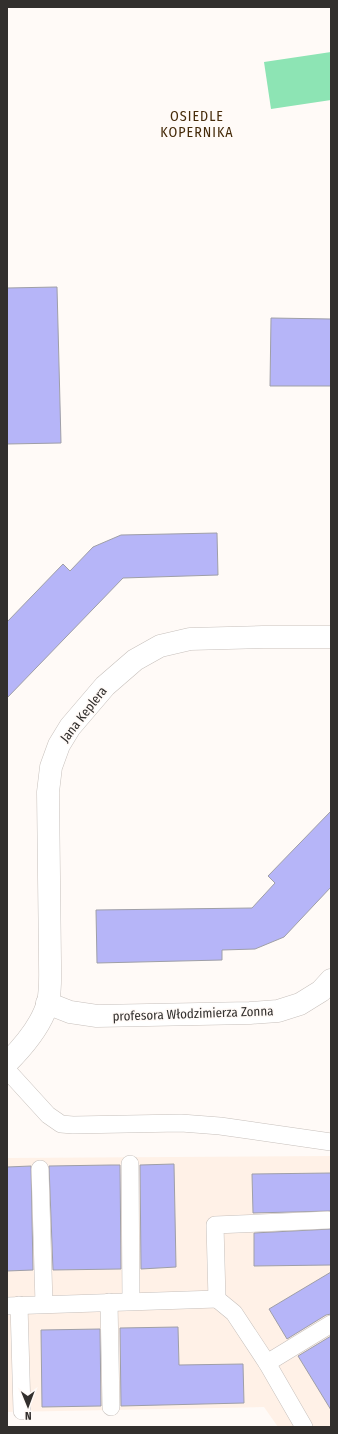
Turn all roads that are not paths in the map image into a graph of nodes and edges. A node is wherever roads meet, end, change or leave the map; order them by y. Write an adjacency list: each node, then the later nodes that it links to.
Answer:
1 (331, 637): 3 (street, Jana Keplera)
2 (331, 980): 3 (street, profesora Włodzimierza Zonna)
3 (48, 1003): 4 (street, Jana Keplera)
4 (7, 1063)
5 (7, 1070): 6 (lane)
6 (331, 1142)
7 (130, 1164): 12 (lane)
8 (40, 1169): 13 (lane)
9 (328, 1220): 10 (lane)
10 (216, 1299): 12 (lane); 16 (lane)
11 (109, 1302): 12 (lane); 13 (lane); 17 (lane)
12 (130, 1302)
13 (44, 1304): 14 (lane)
14 (13, 1306): 18 (lane)
15 (331, 1324): 16 (lane)
16 (267, 1363): 19 (lane)
17 (111, 1407)
18 (22, 1411)
19 (304, 1427)

